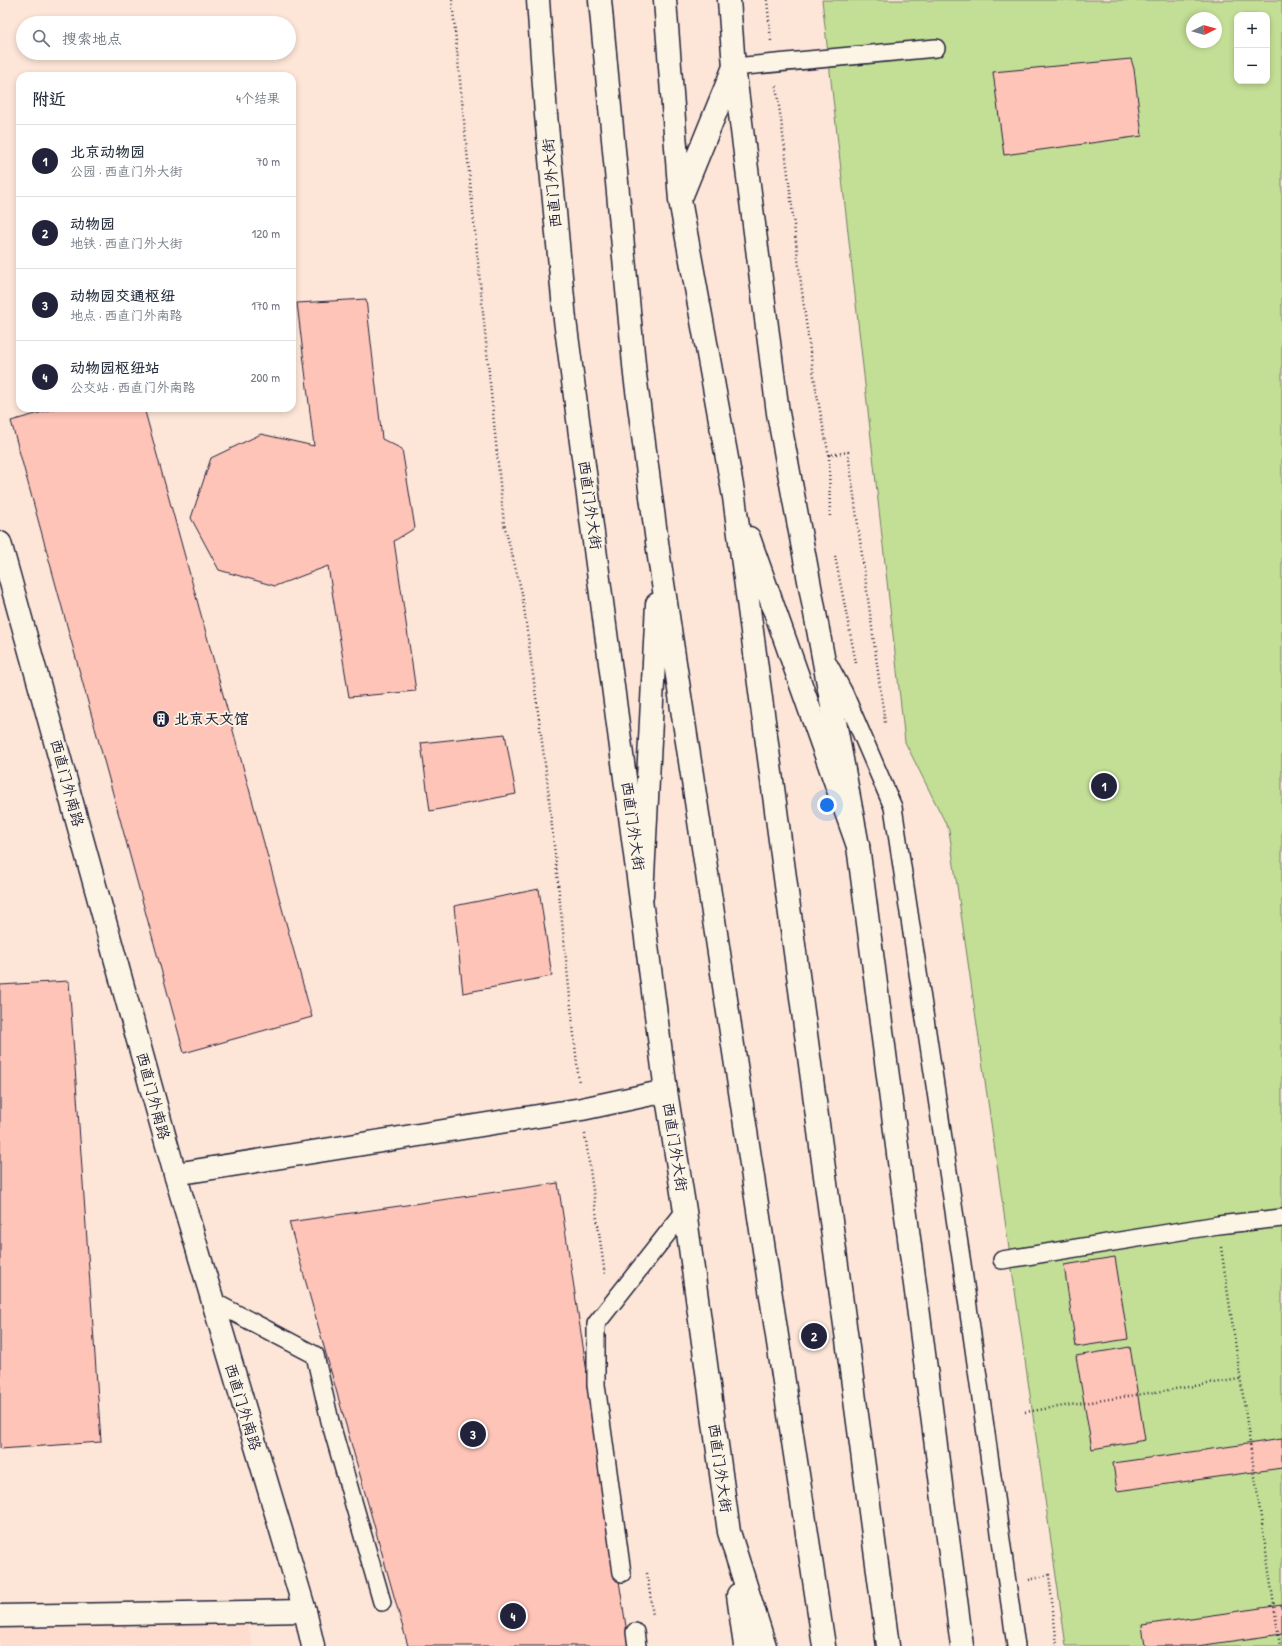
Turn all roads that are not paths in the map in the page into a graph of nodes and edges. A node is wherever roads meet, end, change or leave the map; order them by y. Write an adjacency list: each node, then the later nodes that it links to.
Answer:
1 (538, 0): 13 (main road, 西直门外大街)
2 (600, 0): 10 (main road)
3 (665, 0): 7 (main road)
4 (729, 0): 6 (main road)
5 (936, 48): 6 (lane)
6 (734, 67): 7 (main road); 11 (main road)
7 (680, 200): 8 (main road)
8 (734, 497): 12 (main road); 29 (main road)
9 (0, 543): 15 (main road, 西直门外南路)
10 (659, 557): 13 (main road); 28 (main road)
11 (822, 652): 12 (main road); 31 (lane)
12 (858, 846): 30 (main road)
13 (642, 896): 14 (main road, 西直门外大街)
14 (666, 1091): 15 (main road); 16 (main road, 西直门外大街)
15 (175, 1174): 19 (main road, 西直门外南路)
16 (685, 1211): 20 (main road, 西直门外大街); 21 (lane)
17 (1282, 1218): 18 (lane)
18 (1002, 1260)
19 (212, 1301): 22 (lane); 23 (main road, 西直门外南路)
20 (729, 1532): 26 (main road); 27 (main road, 西直门外大街)
21 (622, 1573)
22 (382, 1602)
23 (305, 1611): 24 (main road); 25 (main road, 西直门外南路)
24 (0, 1616)
25 (313, 1646)
26 (745, 1646)
27 (765, 1646)
28 (824, 1646)
29 (888, 1646)
30 (962, 1646)
31 (1016, 1646)

